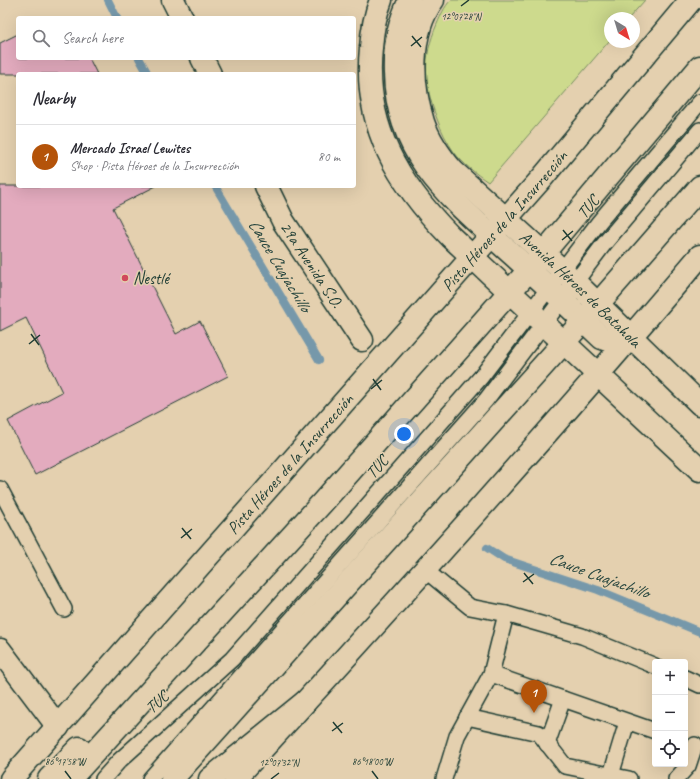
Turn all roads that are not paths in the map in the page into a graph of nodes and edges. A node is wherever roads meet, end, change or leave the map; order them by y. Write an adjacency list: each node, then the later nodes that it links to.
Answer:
1 (173, 0): 6 (main road)
2 (381, 0): 16 (main road)
3 (410, 0): 14 (main road)
4 (433, 0): 14 (main road, Avenida Héroes de Batahola)
5 (691, 0): 14 (main road, Pista Héroes de la Insurrección)
6 (181, 16)
7 (203, 60): 9 (main road)
8 (700, 67): 17 (main road)
9 (209, 72)
10 (700, 102): 18 (lane, TUC)
11 (700, 130): 18 (lane, TUC)
12 (700, 187): 20 (main road)
13 (267, 188): 24 (main road, 29a Avenida S.O.)
14 (499, 227): 16 (main road, Pista Héroes de la Insurrección); 17 (main road, Avenida Héroes de Batahola)
15 (700, 256): 23 (main road)
16 (473, 257): 19 (main road); 43 (main road, Pista Héroes de la Insurrección)
17 (537, 262): 18 (main road, Avenida Héroes de Batahola); 19 (main road)
18 (562, 285): 20 (main road, Avenida Héroes de Batahola); 21 (lane, TUC); 22 (main road)
19 (510, 291): 21 (main road); 33 (main road)
20 (598, 303): 22 (main road); 23 (main road, Avenida Héroes de Batahola)
21 (538, 317): 25 (main road); 51 (lane, TUC); 52 (lane, TUC)
22 (584, 320): 23 (main road); 25 (main road)
23 (632, 336): 26 (main road); 27 (main road, Avenida Héroes de Batahola)
24 (362, 340)
25 (564, 342): 26 (main road); 53 (main road)
26 (599, 374): 28 (main road); 30 (main road)
27 (700, 404)
28 (700, 470)
29 (0, 489): 31 (lane)
30 (425, 570): 32 (lane); 40 (main road)
31 (64, 609)
32 (506, 614): 35 (lane); 36 (lane)
33 (213, 624): 49 (main road); 50 (main road)
34 (0, 650): 43 (main road)
35 (652, 665)
36 (491, 674): 39 (lane); 41 (lane)
37 (688, 679): 38 (lane)
38 (700, 685)
39 (563, 699): 42 (lane); 45 (lane)
40 (305, 702): 54 (main road); 55 (main road)
41 (467, 717): 45 (lane); 56 (lane)
42 (628, 722): 44 (lane); 47 (lane)
43 (58, 727): 48 (main road, Pista Héroes de la Insurrección)
44 (652, 730)
45 (548, 744): 47 (lane)
46 (693, 745): 58 (lane)
47 (611, 776): 57 (lane)
48 (11, 779)
49 (49, 779)
50 (70, 779)
51 (103, 779)
52 (150, 779)
53 (172, 779)
54 (210, 779)
55 (235, 779)
56 (444, 779)
57 (629, 779)
58 (676, 779)

